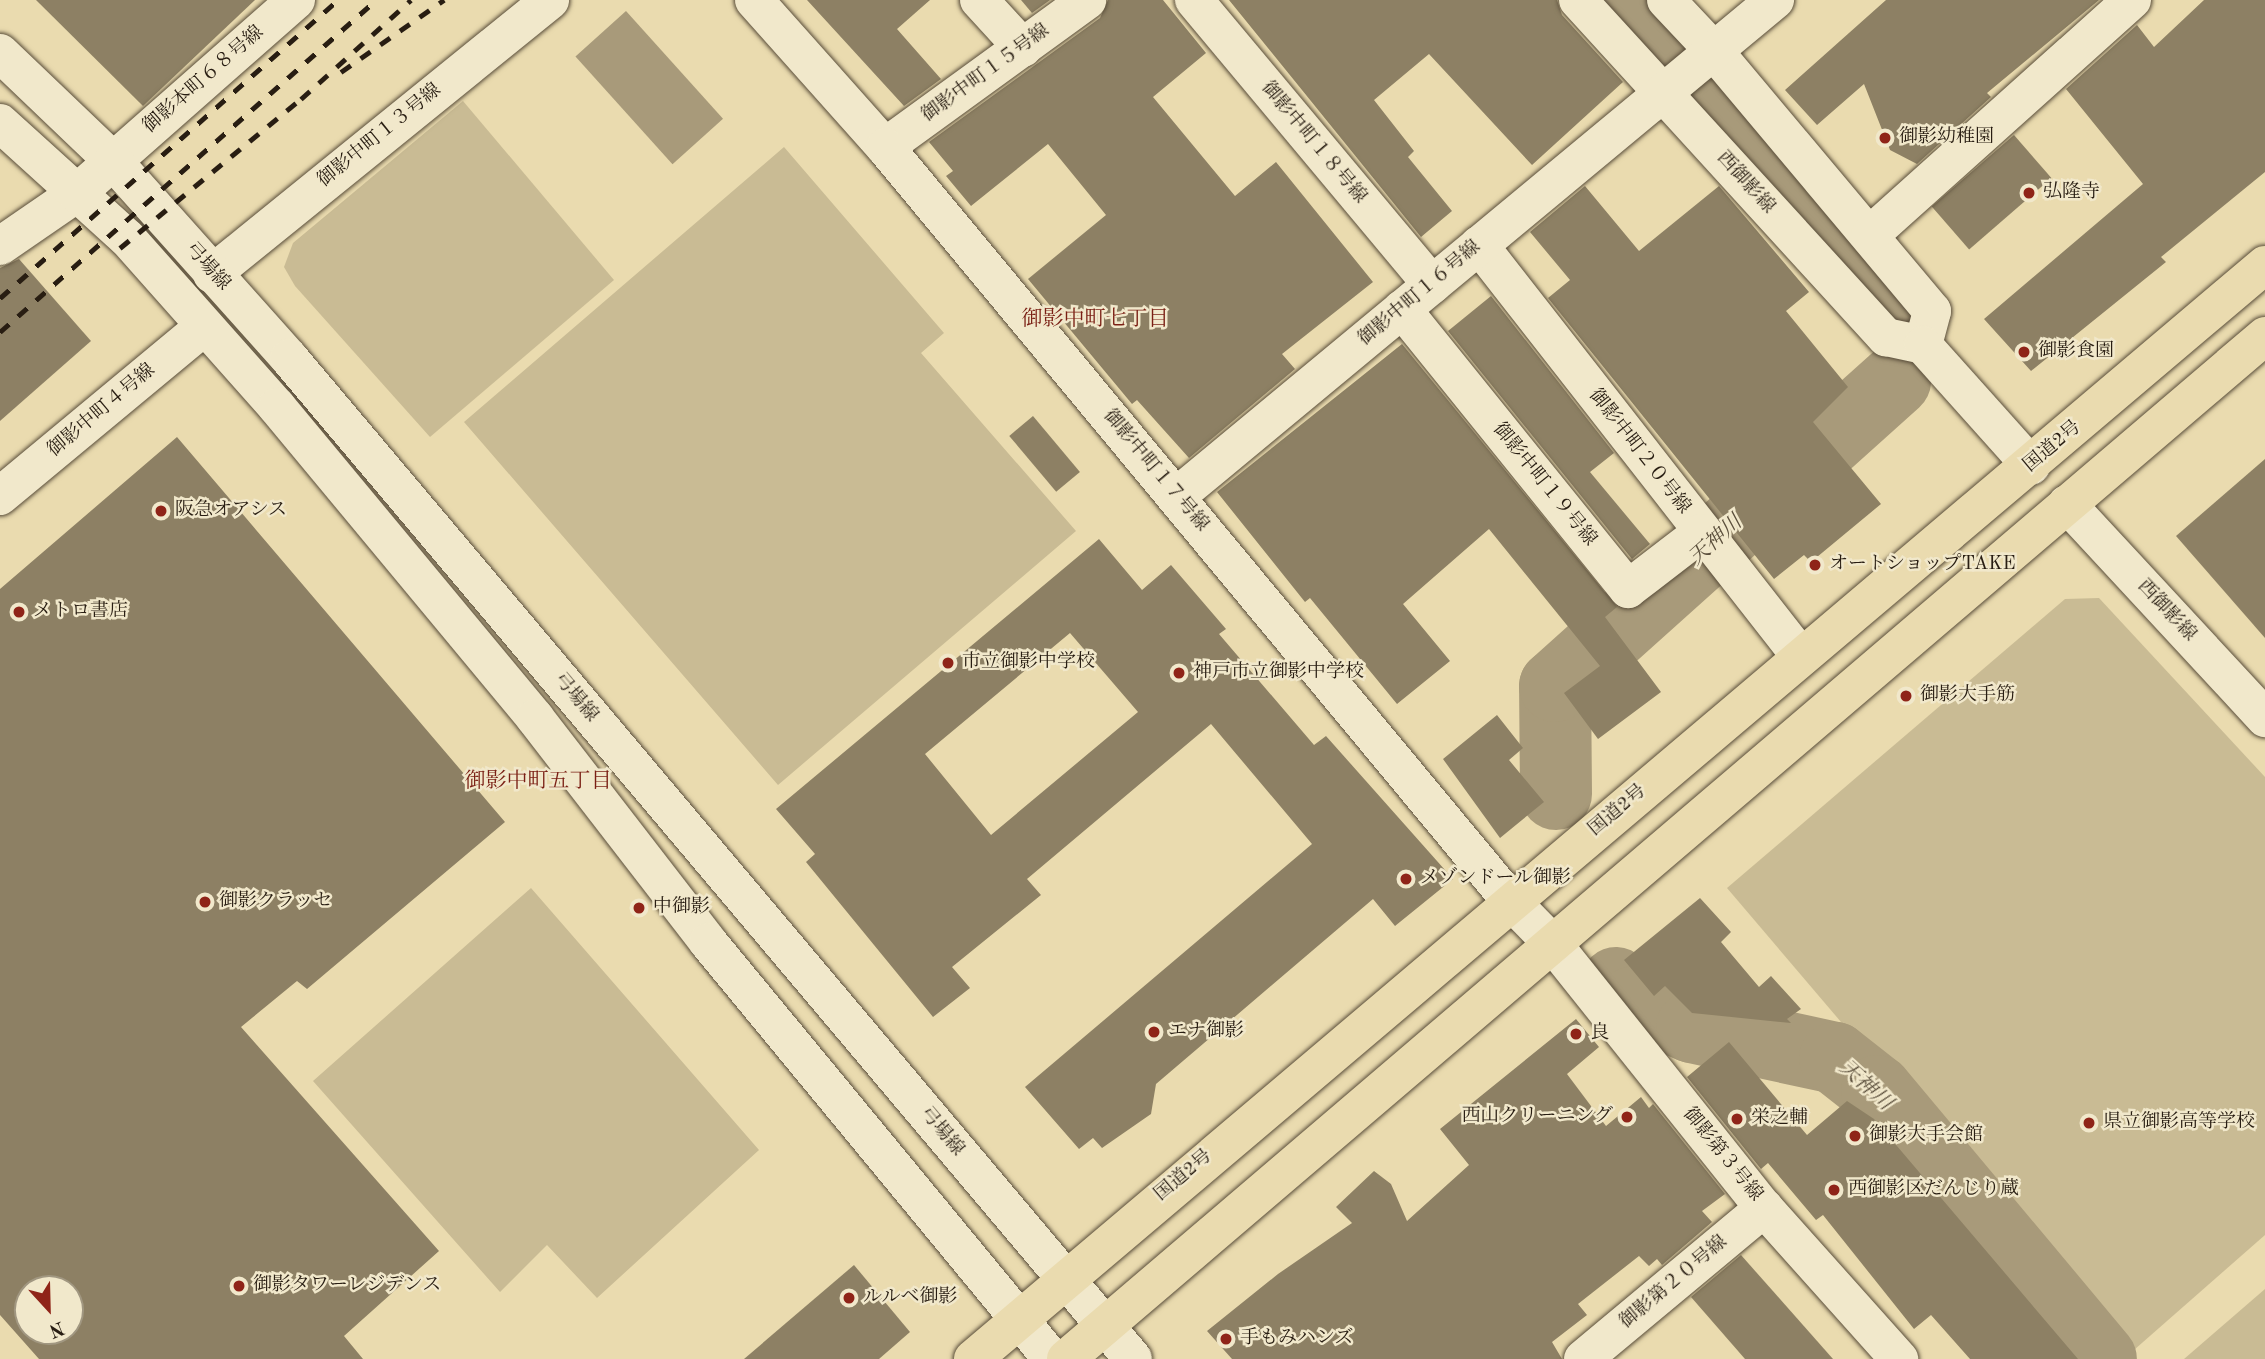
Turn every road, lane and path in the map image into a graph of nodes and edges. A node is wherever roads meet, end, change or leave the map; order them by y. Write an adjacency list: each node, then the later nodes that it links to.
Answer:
1 (296, 0): 16 (street, 御影本町６８号線)
2 (550, 0): 22 (street, 御影中町１３号線)
3 (754, 0): 15 (street, 御影中町１７号線)
4 (979, 0): 11 (street)
5 (1087, 0): 11 (street, 御影中町１５号線)
6 (1194, 0): 23 (street, 御影中町１８号線)
7 (1578, 0): 13 (street, 西御影線)
8 (1666, 0): 13 (street, 西御影線)
9 (1775, 0): 13 (street, 御影中町１６号線)
10 (2132, 0): 18 (street)
11 (1023, 48): 15 (street, 御影中町１５号線)
12 (0, 53): 16 (street, 弓場線)
13 (1690, 69): 18 (street, 西御影線); 19 (street, 御影中町１６号線); 27 (street, 西御影線)
14 (0, 123): 17 (street, 弓場線)
15 (885, 147): 30 (street, 御影中町１７号線)
16 (113, 161): 17 (street, 御影本町６８号線); 22 (street, 弓場線)
17 (77, 193): 20 (street, 御影本町６８号線); 25 (street, 弓場線)
18 (1870, 235): 27 (street, 西御影線)
19 (1479, 245): 23 (street, 御影中町１６号線); 32 (street, 御影中町２０号線)
20 (0, 246)
21 (2265, 265): 28 (highway, 国道2号)
22 (212, 274): 25 (street); 38 (street, 弓場線)
23 (1432, 285): 24 (street, 御影中町１６号線)
24 (1402, 309): 30 (street, 御影中町１６号線); 32 (street, 御影中町１９号線)
25 (205, 326): 29 (street, 御影中町４号線); 39 (street, 弓場線)
26 (2265, 336): 31 (highway)
27 (1923, 345): 28 (street)
28 (2031, 466): 33 (highway, 国道2号)
29 (0, 496)
30 (1177, 496): 35 (street, 御影中町１７号線)
31 (2067, 504): 34 (street, 西御影線); 36 (highway)
32 (1708, 542): 33 (street, 御影中町２０号線)
33 (1801, 657): 35 (highway, 国道2号)
34 (2265, 718)
35 (1510, 900): 36 (street, 御影中町１７号線); 38 (highway, 国道2号)
36 (1553, 944): 37 (street, 御影第３号線); 40 (highway)
37 (1764, 1208): 45 (street, 御影第２０号線); 46 (street, 御影第３号線)
38 (1066, 1280): 39 (highway, 国道2号); 40 (street, 弓場線)
39 (1020, 1320): 41 (highway, 国道2号); 42 (street, 弓場線)
40 (1105, 1325): 43 (highway); 44 (street, 弓場線)
41 (973, 1359)
42 (1052, 1359)
43 (1066, 1359)
44 (1133, 1359)
45 (1583, 1359)
46 (1899, 1359)

